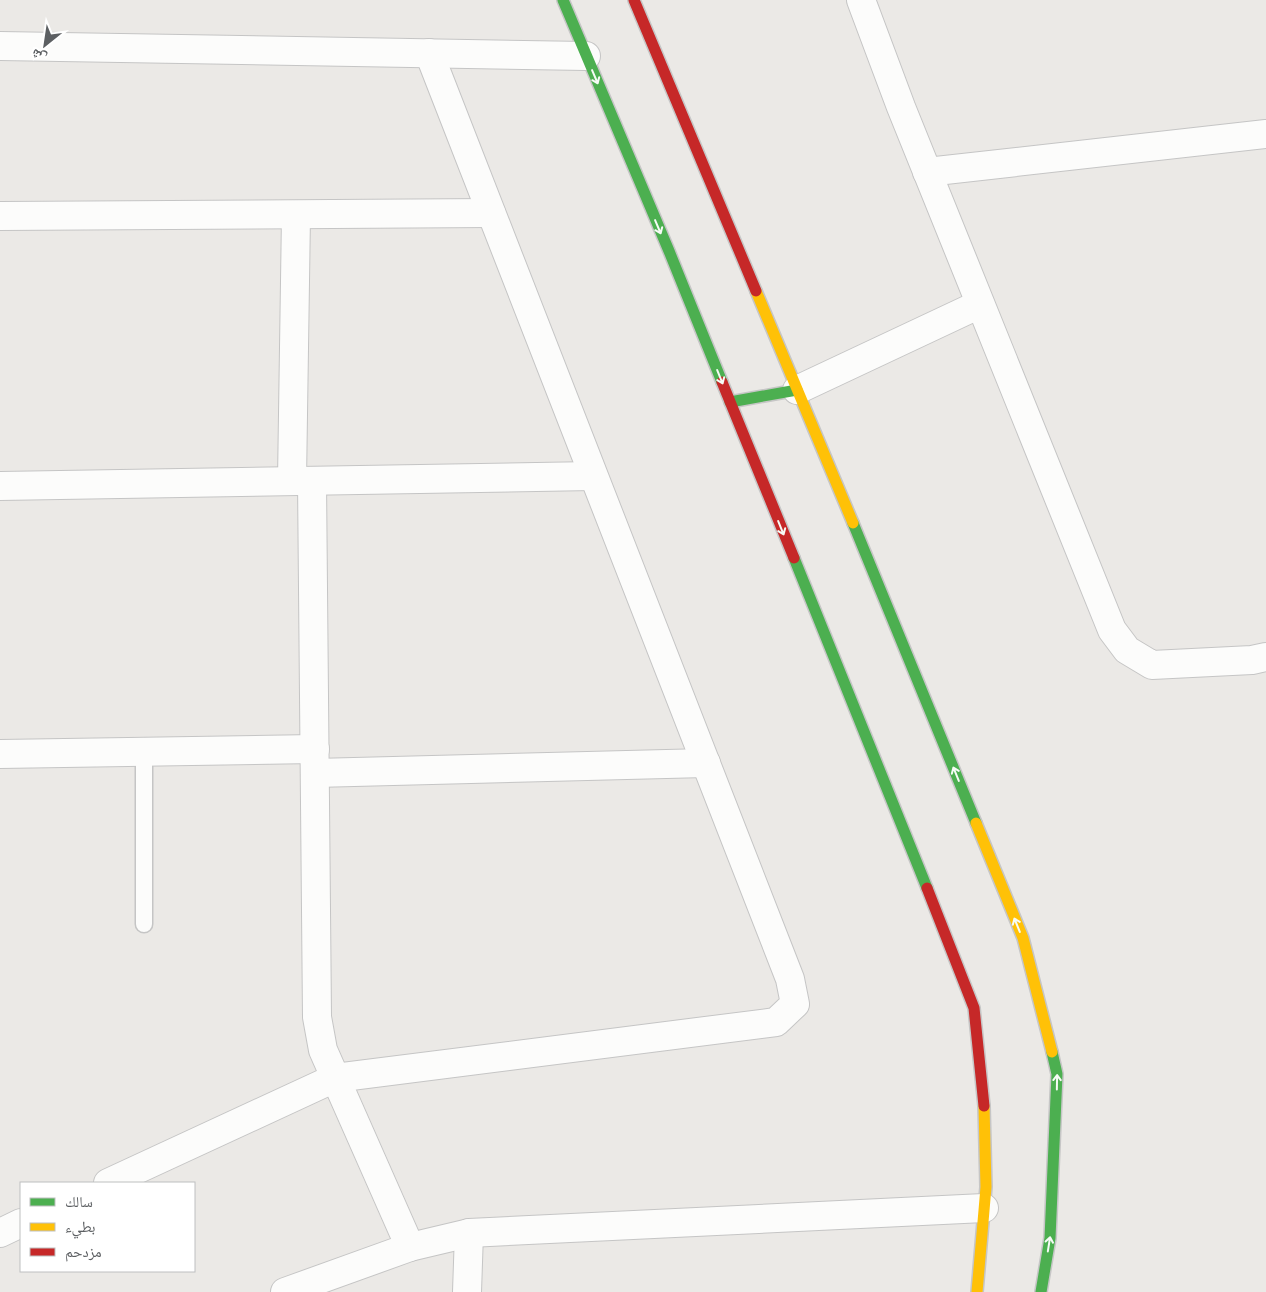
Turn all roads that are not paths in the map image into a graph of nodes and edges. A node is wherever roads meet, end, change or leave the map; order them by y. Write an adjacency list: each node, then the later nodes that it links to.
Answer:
1 (563, 0): 6 (street)
2 (634, 0): 13 (street)
3 (860, 0): 8 (street)
4 (0, 46): 5 (street)
5 (429, 53): 6 (street); 9 (street)
6 (586, 56): 14 (street, one-way to 14)
7 (1266, 134): 8 (street)
8 (927, 172): 12 (street)
9 (491, 213): 10 (street); 15 (street)
10 (296, 215): 11 (street); 16 (street)
11 (0, 216)
12 (980, 304): 13 (street); 18 (street)
13 (797, 390): 14 (street); 34 (street, one-way to 13)
14 (730, 402): 26 (street, one-way to 26)
15 (593, 476): 16 (street); 22 (street)
16 (302, 481): 17 (street); 21 (street)
17 (0, 486)
18 (1266, 657)
19 (144, 752): 20 (street); 21 (street); 23 (lane)
20 (0, 754)
21 (315, 761): 22 (street); 24 (street)
22 (706, 764): 24 (street)
23 (144, 924)
24 (335, 1078): 25 (street); 30 (street)
25 (110, 1182)
26 (984, 1208): 29 (street); 33 (street)
27 (20, 1223): 28 (street)
28 (0, 1233)
29 (469, 1233): 30 (street); 32 (street)
30 (410, 1247): 31 (street)
31 (285, 1292)
32 (467, 1292)
33 (977, 1292)
34 (1041, 1292)

